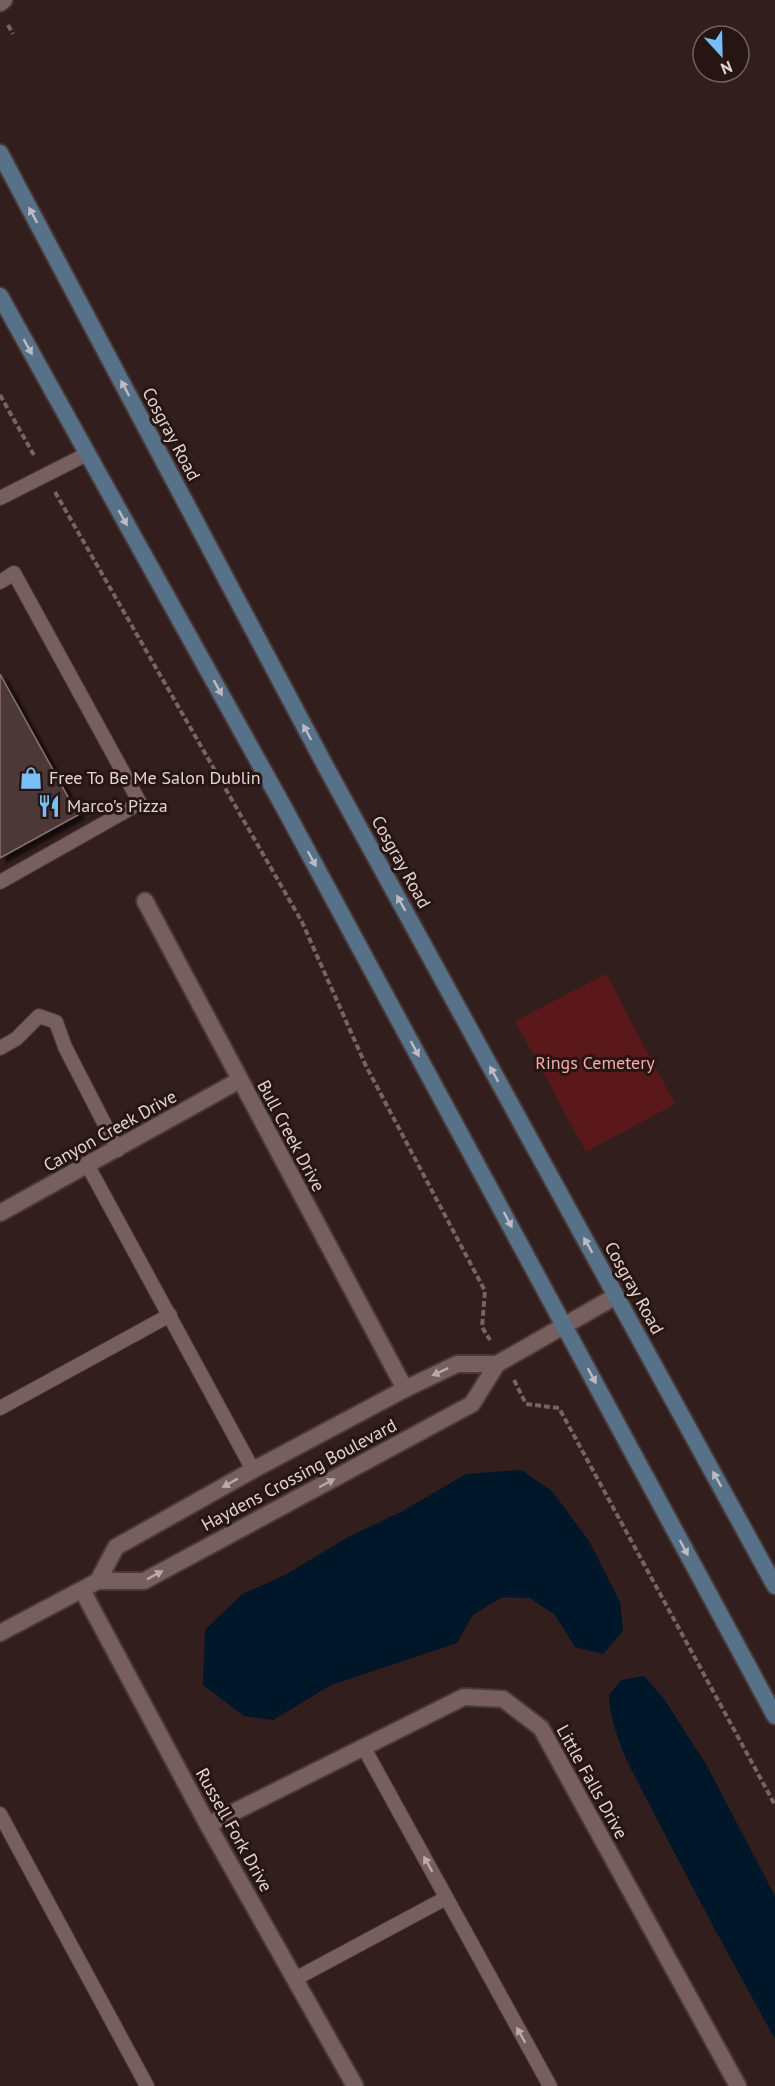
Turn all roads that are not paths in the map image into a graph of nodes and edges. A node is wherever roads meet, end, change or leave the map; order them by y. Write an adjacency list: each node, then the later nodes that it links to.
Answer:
1 (4, 0): 2 (street)
2 (0, 3)
3 (0, 153): 15 (main road, Cosgray Road, one-way to 3)
4 (0, 296): 5 (main road, one-way to 5)
5 (87, 454): 6 (lane); 17 (main road, one-way to 17)
6 (0, 498)
7 (0, 582): 8 (lane)
8 (0, 882)
9 (145, 901): 11 (street, Bull Creek Drive)
10 (0, 1048): 12 (lane)
11 (238, 1081): 12 (street, Canyon Creek Drive); 19 (street, Bull Creek Drive)
12 (118, 1150): 13 (street, Canyon Creek Drive)
13 (88, 1166): 14 (street, Canyon Creek Drive); 16 (lane)
14 (0, 1213)
15 (616, 1296): 17 (street, Haydens Crossing Boulevard); 23 (main road, Cosgray Road, one-way to 15)
16 (170, 1315): 20 (lane); 21 (lane)
17 (564, 1325): 18 (street, Haydens Crossing Boulevard); 26 (main road, one-way to 26)
18 (500, 1362): 19 (street, Haydens Crossing Boulevard, one-way to 19); 22 (street, Haydens Crossing Boulevard, one-way to 18)
19 (405, 1389): 21 (street, Haydens Crossing Boulevard)
20 (0, 1408)
21 (253, 1470): 22 (street, Haydens Crossing Boulevard, one-way to 22)
22 (98, 1581): 24 (street, Haydens Crossing Boulevard)
23 (775, 1586)
24 (82, 1590): 25 (street, Haydens Crossing Boulevard); 29 (street, Russell Fork Drive)
25 (0, 1633)
26 (775, 1716)
27 (364, 1748): 29 (street, Little Falls Drive); 31 (lane, one-way to 27); 36 (street, Little Falls Drive)
28 (0, 1814): 30 (lane)
29 (208, 1825): 32 (street, Russell Fork Drive)
30 (5, 1834): 33 (lane)
31 (446, 1898): 32 (lane); 35 (lane, one-way to 31)
32 (295, 1979): 34 (street, Russell Fork Drive)
33 (147, 2086)
34 (355, 2086)
35 (550, 2086)
36 (738, 2086)

